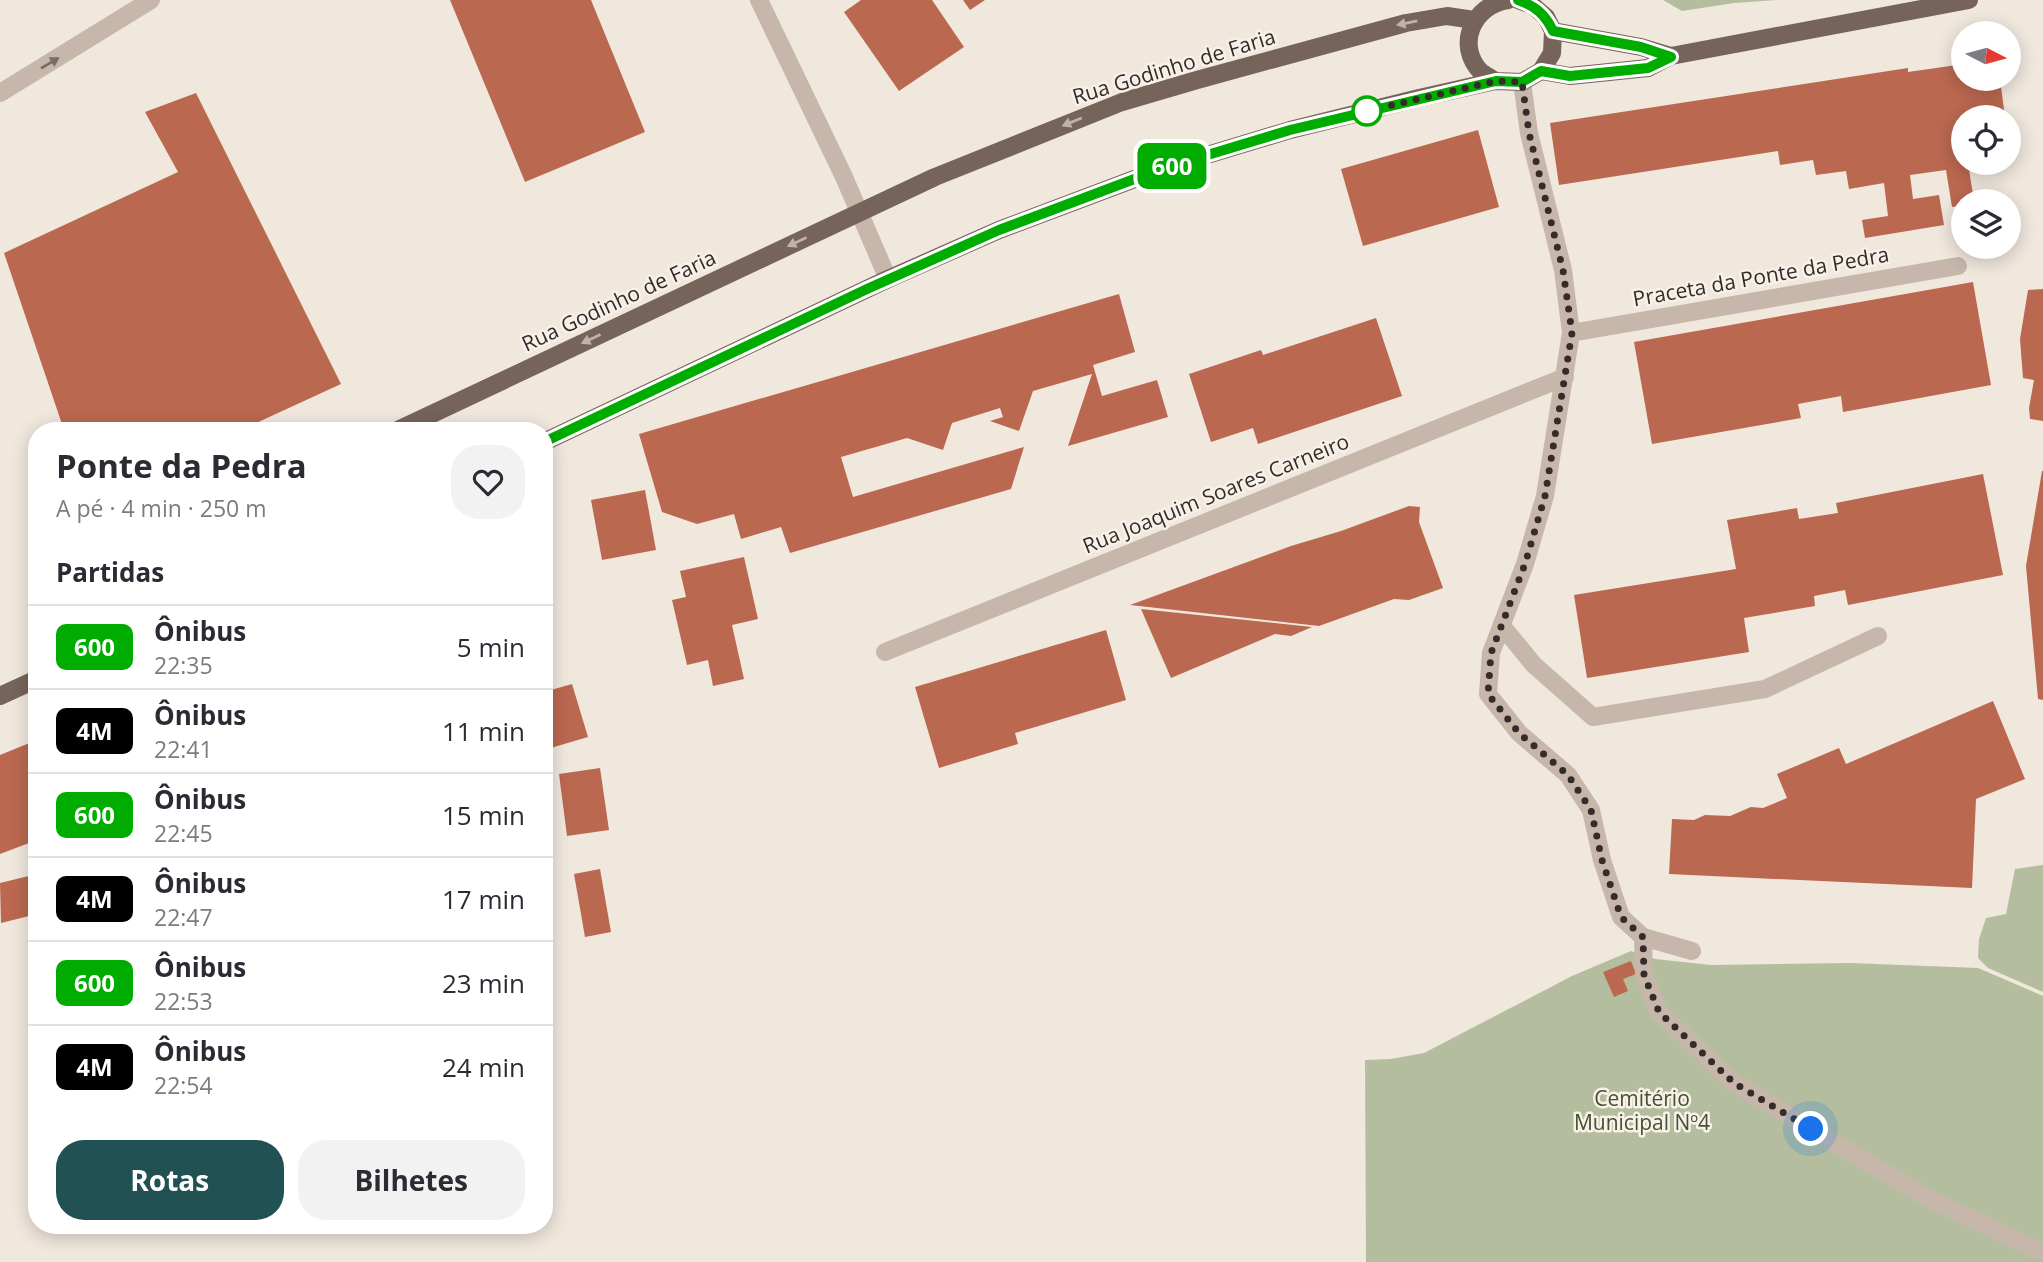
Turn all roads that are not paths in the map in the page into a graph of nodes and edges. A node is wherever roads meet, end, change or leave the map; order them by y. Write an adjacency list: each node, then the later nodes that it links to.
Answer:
1 (151, 0): 12 (street, one-way to 1)
2 (759, 0): 13 (street)
3 (1508, 0): 6 (main road, Rua Godinho de Faria)
4 (1518, 0): 7 (main road)
5 (1969, 0): 8 (main road)
6 (1477, 11): 10 (main road); 13 (main road, Rua Godinho de Faria, one-way to 13)
7 (1549, 16): 8 (main road); 9 (main road)
8 (1671, 57): 9 (main road)
9 (1541, 71): 11 (main road)
10 (1496, 81): 11 (main road); 15 (main road)
11 (1522, 82): 16 (street)
12 (0, 93)
13 (858, 212): 15 (street); 18 (main road, Rua Godinho de Faria, one-way to 18)
14 (1958, 266): 16 (street, Praceta da Ponte da Pedra)
15 (888, 279): 19 (main road)
16 (1572, 333): 17 (street)
17 (1565, 377): 20 (street); 22 (street, Rua Joaquim Soares Carneiro)
18 (415, 422)
19 (553, 438)
20 (1502, 626): 21 (street); 25 (street)
21 (1878, 636)
22 (885, 652)
23 (28, 683): 24 (main road)
24 (0, 696)
25 (1643, 937): 26 (street); 27 (street)
26 (1692, 951)
27 (2043, 1253)

